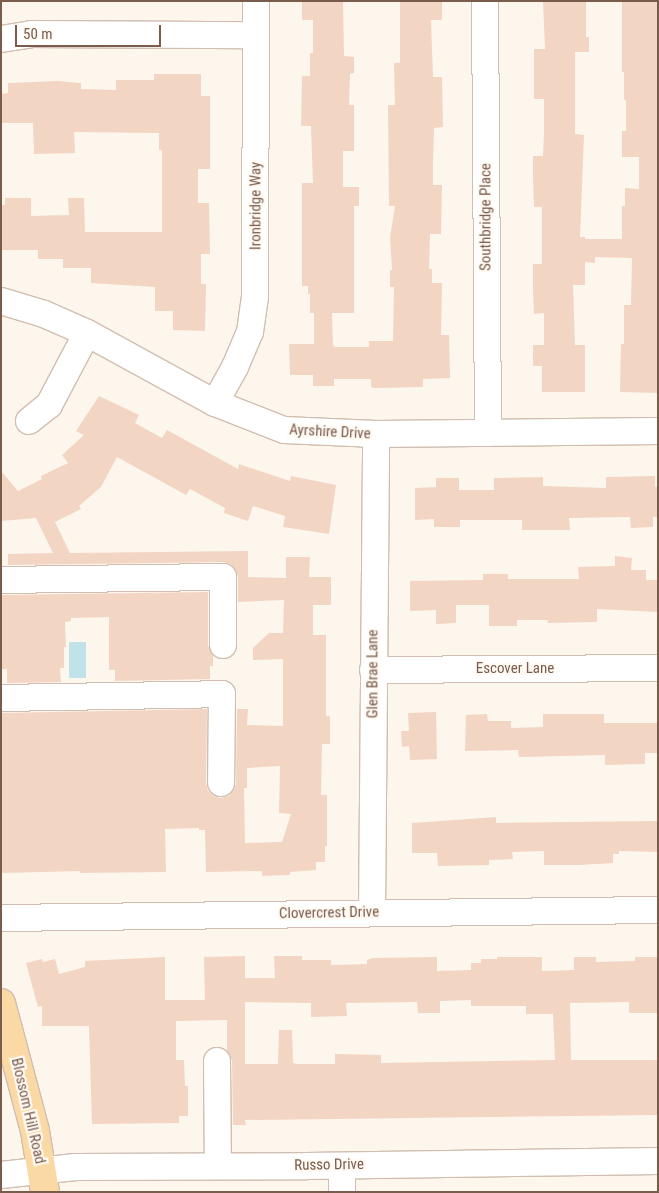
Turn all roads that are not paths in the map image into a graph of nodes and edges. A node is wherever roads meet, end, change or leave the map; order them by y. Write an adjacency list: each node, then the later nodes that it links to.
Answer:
1 (256, 1): 3 (street, Ironbridge Way)
2 (485, 1): 11 (street, Southbridge Place)
3 (256, 35): 4 (street); 7 (street, Ironbridge Way)
4 (1, 39)
5 (1, 301): 6 (street, Ayrshire Drive)
6 (87, 333): 7 (street, Ayrshire Drive); 8 (street)
7 (215, 403): 10 (street, Ayrshire Drive)
8 (30, 421)
9 (658, 431): 11 (street, Ayrshire Drive)
10 (376, 434): 11 (street, Ayrshire Drive); 15 (street, Glen Brae Lane)
11 (488, 434)
12 (1, 580): 13 (street)
13 (223, 645)
14 (658, 668): 15 (street, Escover Lane)
15 (373, 670): 19 (street, Glen Brae Lane)
16 (1, 698): 17 (street)
17 (221, 783)
18 (658, 910): 19 (street, Clovercrest Drive)
19 (372, 913): 20 (street, Clovercrest Drive)
20 (1, 918)
21 (1, 1003): 27 (main road, Blossom Hill Road)
22 (217, 1061): 24 (street)
23 (658, 1161): 25 (street, Russo Drive)
24 (218, 1166): 25 (street, Russo Drive); 27 (street, Russo Drive)
25 (342, 1166): 28 (street)
26 (1, 1175): 27 (street, Russo Drive)
27 (43, 1180)
28 (342, 1192)

